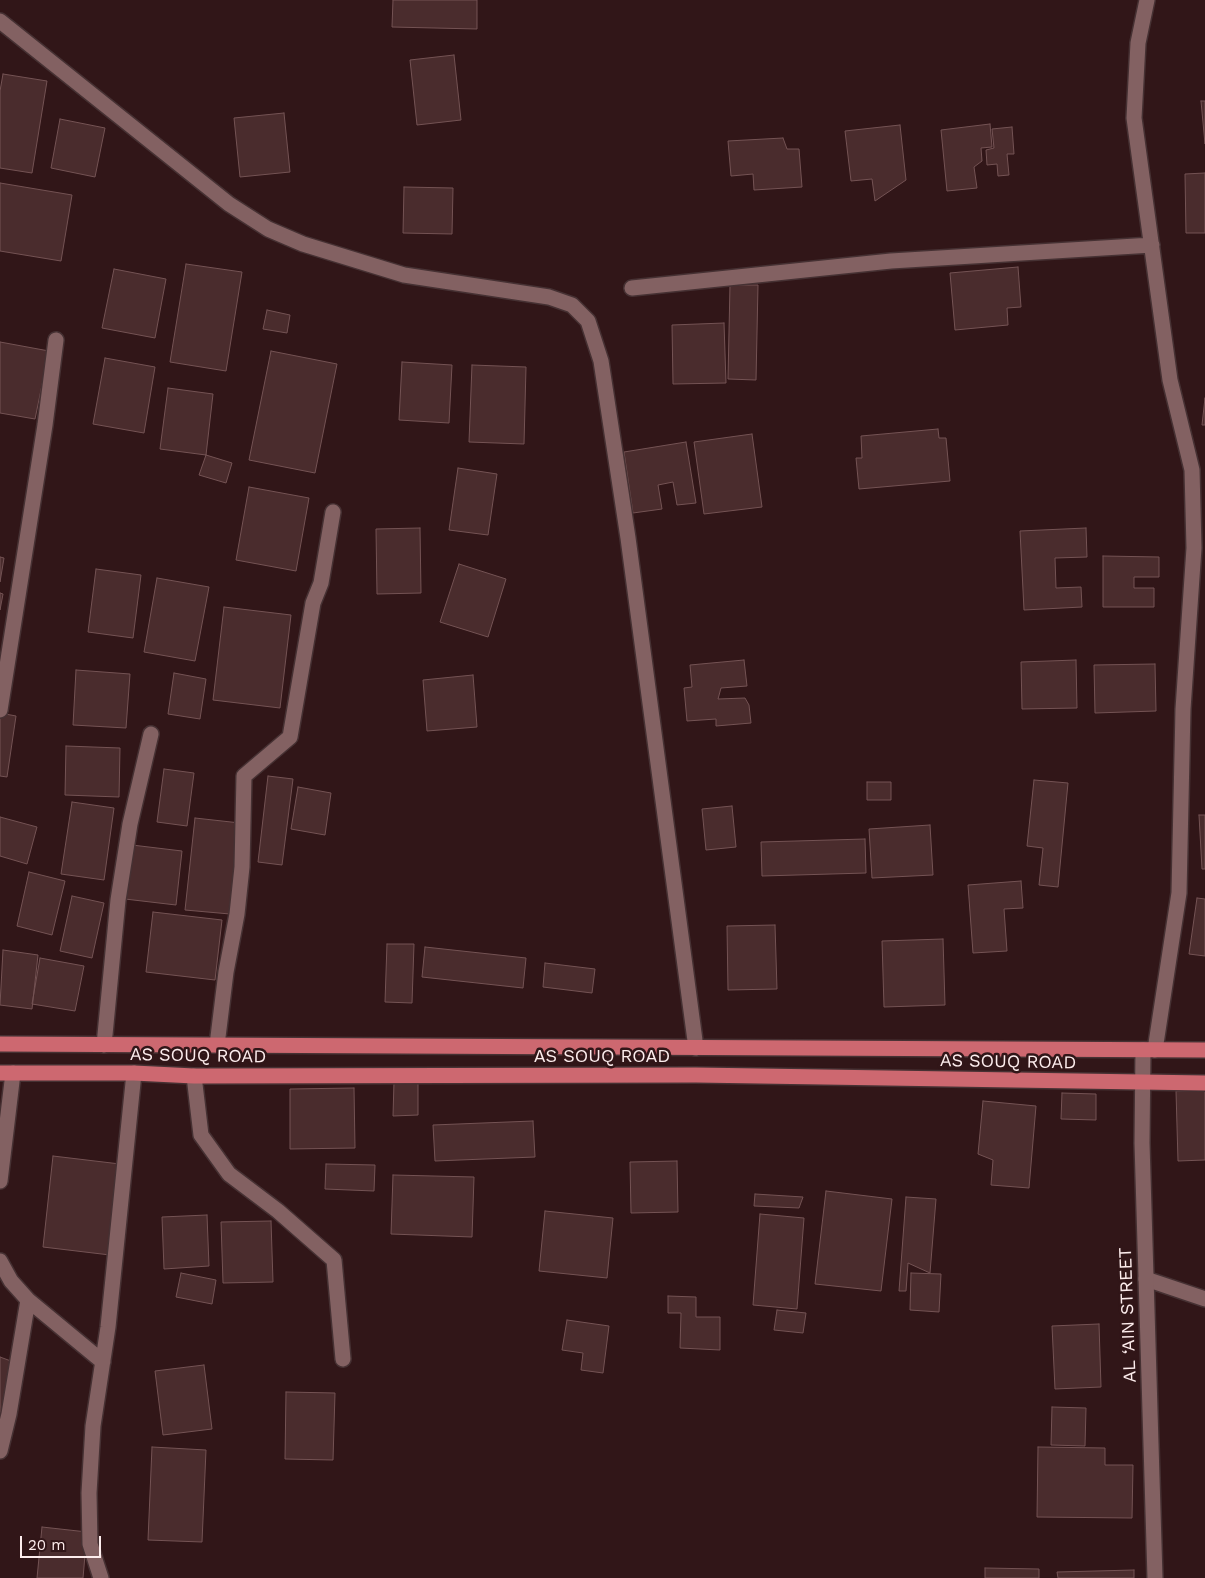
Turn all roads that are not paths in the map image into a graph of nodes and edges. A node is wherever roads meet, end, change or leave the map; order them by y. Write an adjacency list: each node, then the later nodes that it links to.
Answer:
1 (1147, 0): 3 (street, AL ‘AIN STREET)
2 (0, 21): 12 (street)
3 (1152, 245): 4 (street); 13 (street, AL ‘AIN STREET)
4 (632, 288)
5 (56, 340): 7 (street)
6 (333, 512): 11 (street)
7 (0, 710)
8 (151, 734): 10 (street)
9 (0, 1044): 10 (main road, AS SOUQ ROAD)
10 (104, 1045): 11 (main road, AS SOUQ ROAD)
11 (217, 1046): 12 (main road, AS SOUQ ROAD)
12 (696, 1048): 13 (main road, AS SOUQ ROAD)
13 (1149, 1050): 14 (main road, AS SOUQ ROAD); 18 (street, AL ‘AIN STREET)
14 (1205, 1050)
15 (6, 1073): 16 (main road, AS SOUQ ROAD); 20 (street)
16 (134, 1073): 17 (main road, AS SOUQ ROAD); 26 (street)
17 (194, 1076): 18 (main road, AS SOUQ ROAD); 25 (street)
18 (1143, 1083): 19 (main road, AS SOUQ ROAD); 22 (street, AL ‘AIN STREET)
19 (1205, 1083)
20 (0, 1181)
21 (0, 1261): 24 (street)
22 (1146, 1278): 23 (street); 29 (street, AL ‘AIN STREET)
23 (1205, 1299)
24 (28, 1300): 26 (street); 27 (street)
25 (342, 1359)
26 (103, 1362): 28 (street)
27 (0, 1451)
28 (101, 1578)
29 (1155, 1578)

